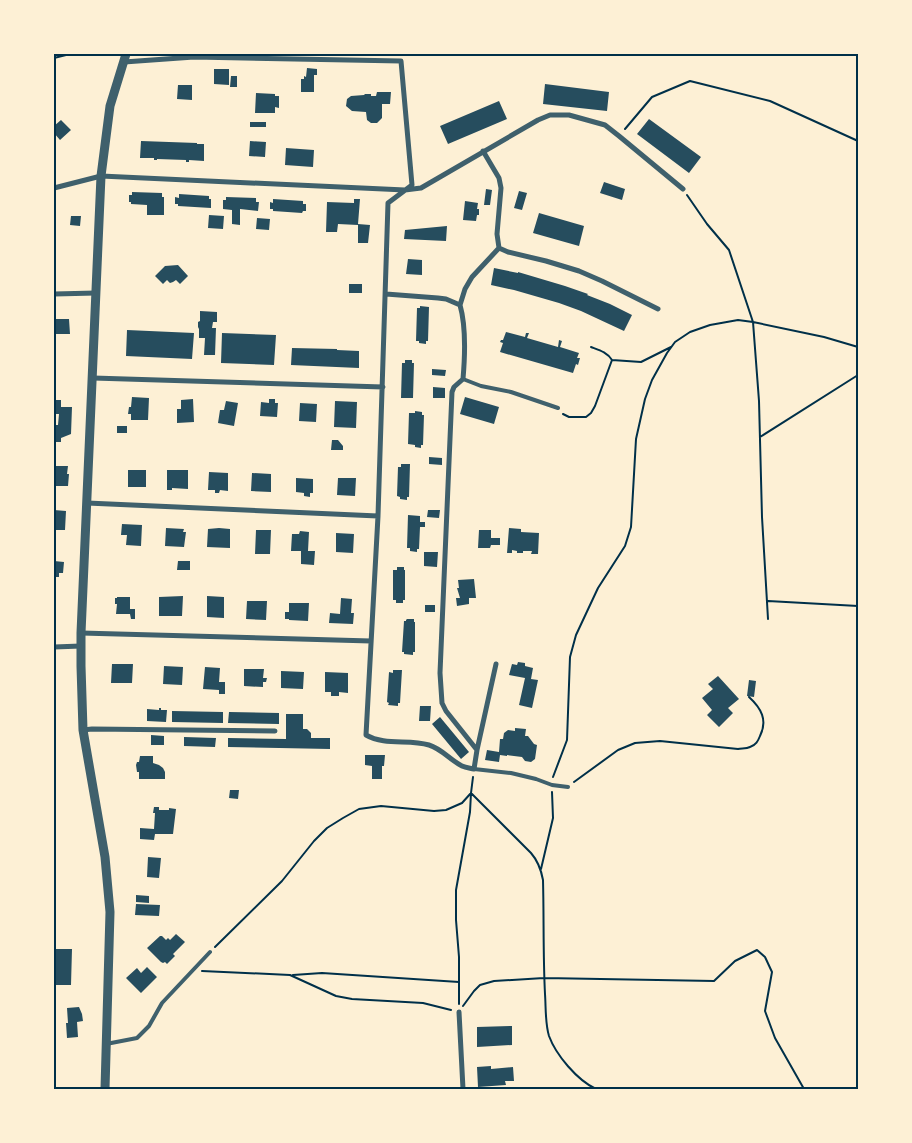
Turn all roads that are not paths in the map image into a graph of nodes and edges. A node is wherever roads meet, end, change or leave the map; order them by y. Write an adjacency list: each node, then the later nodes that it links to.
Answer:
1 (319, 57): 2 (street); 7 (street)
2 (125, 58): 4 (street)
3 (483, 151): 6 (street); 7 (street); 8 (street)
4 (101, 176): 5 (street); 7 (street); 10 (street)
5 (54, 188)
6 (683, 189)
7 (405, 190): 11 (street)
8 (499, 248): 12 (street); 13 (street)
9 (54, 294): 10 (street)
10 (96, 294): 14 (street)
11 (386, 294): 12 (street); 16 (street)
12 (460, 305): 15 (street)
13 (658, 309)
14 (93, 378): 16 (street); 18 (street)
15 (463, 379): 17 (lane); 27 (street)
16 (383, 387): 19 (street)
17 (558, 408)
18 (87, 503): 19 (street); 20 (street)
19 (378, 516): 21 (street)
20 (81, 633): 21 (street); 22 (street)
21 (371, 641): 28 (street)
22 (81, 646): 23 (street); 25 (street)
23 (54, 647)
24 (496, 664): 27 (street)
25 (83, 730): 26 (street); 32 (street)
26 (275, 731)
27 (477, 750): 28 (street)
28 (474, 769): 29 (lane)
29 (568, 787)
30 (210, 952): 32 (lane)
31 (459, 1012): 34 (street)
32 (106, 1044): 33 (street)
33 (105, 1089)
34 (463, 1089)

